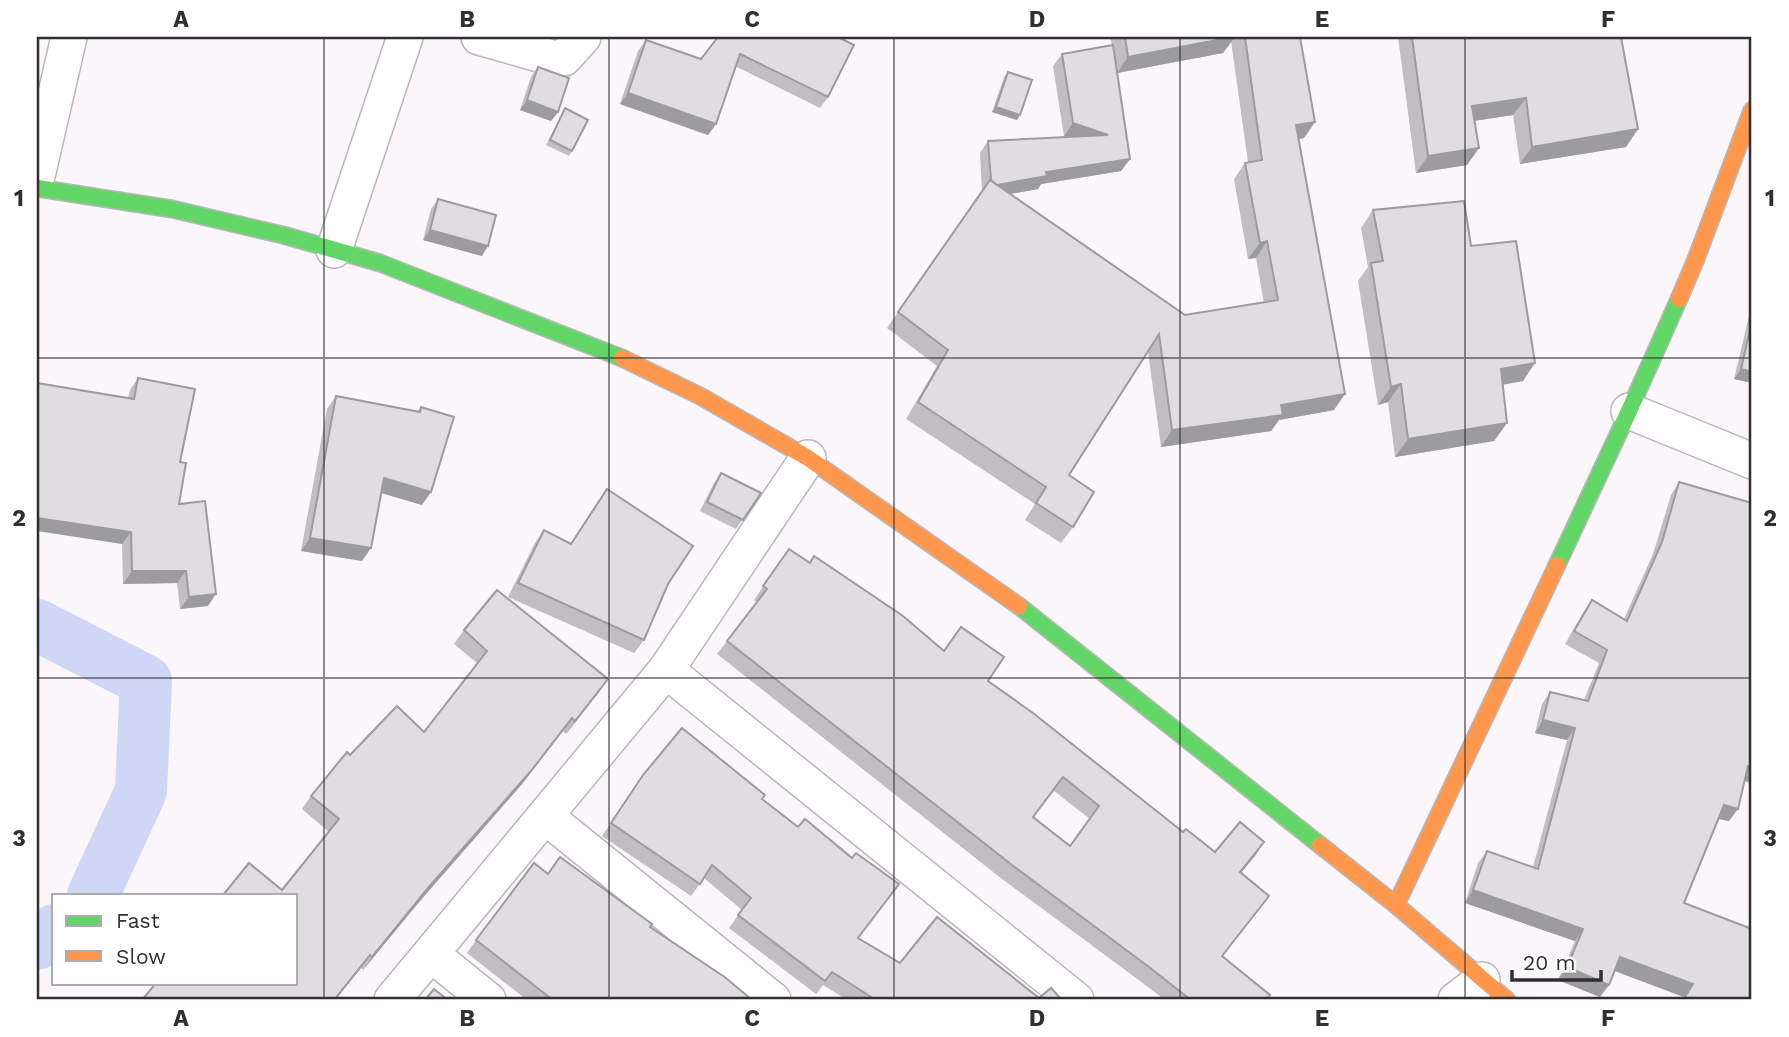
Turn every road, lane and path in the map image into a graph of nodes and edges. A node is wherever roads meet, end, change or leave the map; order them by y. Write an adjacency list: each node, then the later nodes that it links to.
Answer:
1 (69, 37): 6 (street)
2 (405, 37): 8 (street)
3 (479, 37): 4 (street)
4 (583, 37)
5 (1752, 110): 9 (street)
6 (37, 176)
7 (37, 188): 8 (street)
8 (334, 250): 10 (street)
9 (1629, 411): 11 (street); 14 (street)
10 (808, 458): 12 (street); 14 (street)
11 (1752, 461)
12 (666, 670): 13 (street); 20 (street)
13 (544, 816): 15 (street); 19 (street)
14 (1396, 905): 16 (street)
15 (431, 954): 17 (street); 18 (street)
16 (1482, 994)
17 (392, 1000)
18 (488, 1000)
19 (773, 1000)
20 (1076, 1000)

